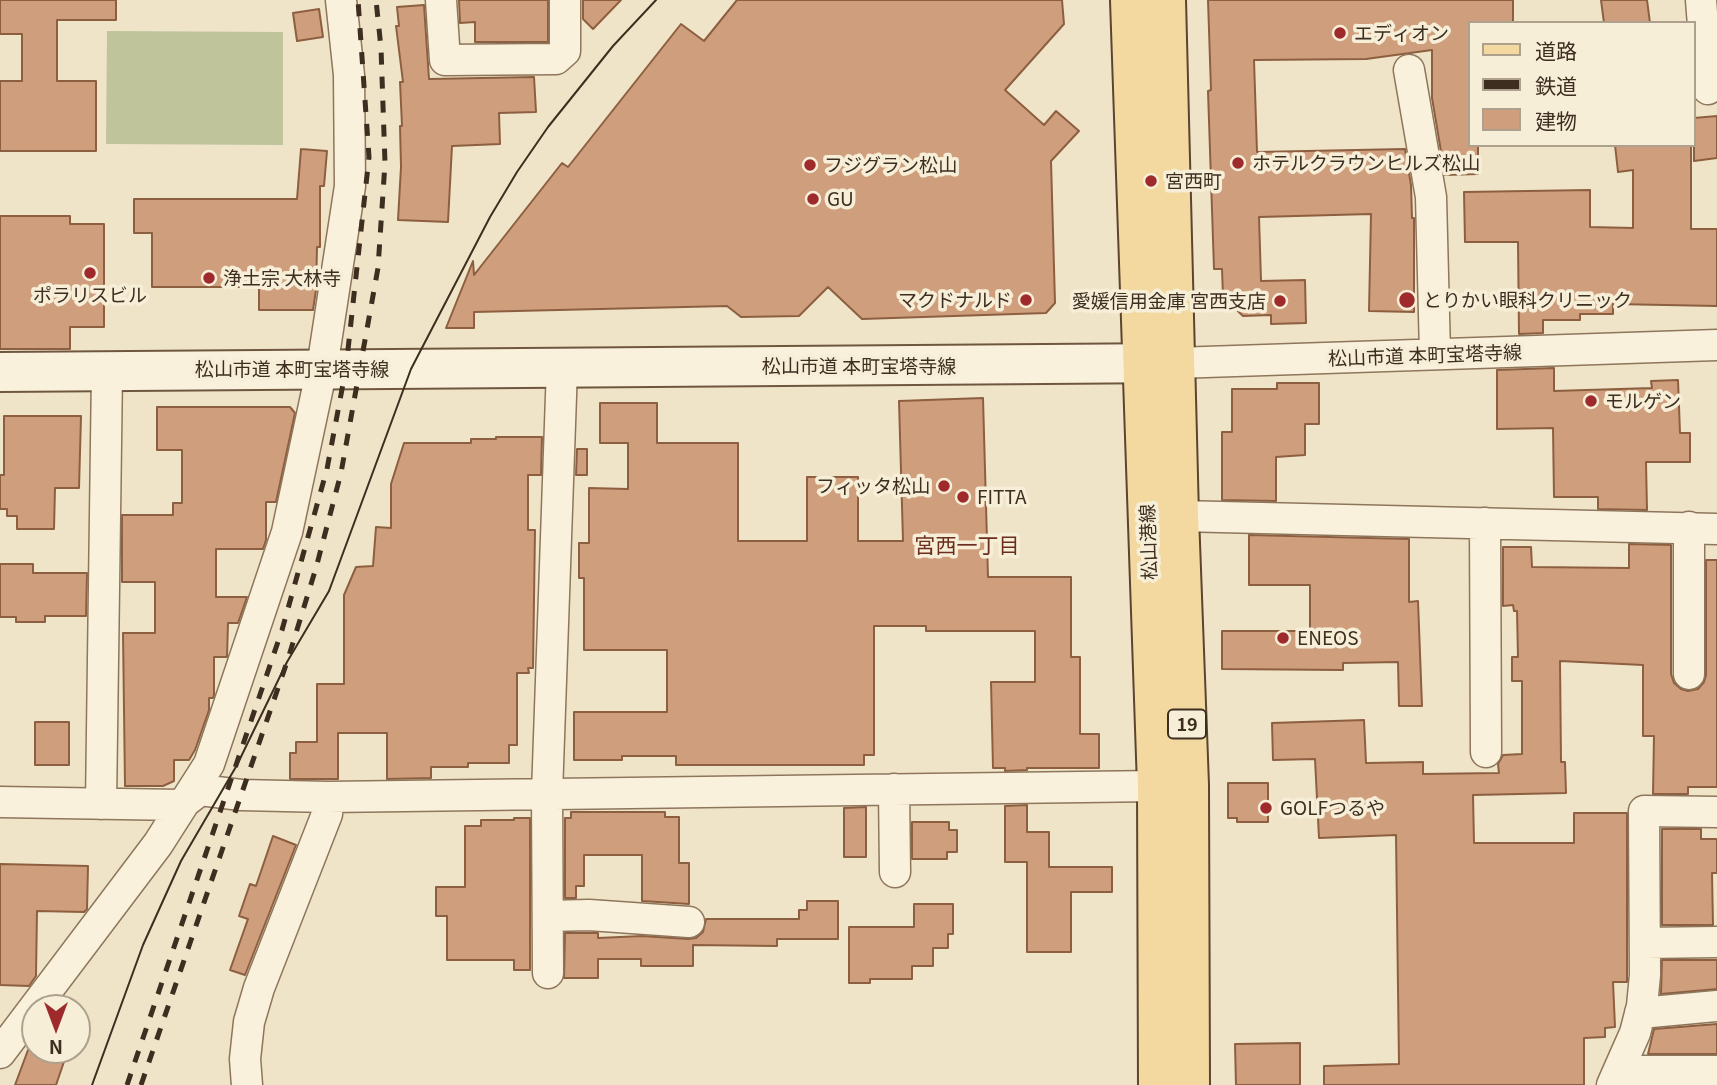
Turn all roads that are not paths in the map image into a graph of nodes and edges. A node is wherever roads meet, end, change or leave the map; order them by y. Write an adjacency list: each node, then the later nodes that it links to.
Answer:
1 (341, 0): 12 (street)
2 (441, 0): 3 (street)
3 (565, 0)
4 (1130, 0): 11 (main road, 松山港線 / 19)
5 (1166, 0): 11 (main road, 松山港線 / 19)
6 (1701, 0): 8 (street)
7 (1409, 70): 10 (street)
8 (1708, 89)
9 (1717, 345): 10 (street, 松山市道 本町宝塔寺線)
10 (1435, 354): 11 (street, 松山市道 本町宝塔寺線)
11 (1158, 363): 13 (street, 松山市道 本町宝塔寺線); 16 (main road, 松山港線 / 19); 21 (main road, 松山港線 / 19)
12 (322, 368): 13 (street, 松山市道 本町宝塔寺線); 14 (street, 松山市道 本町宝塔寺線); 27 (street)
13 (562, 368): 23 (street)
14 (107, 371): 15 (street, 松山市道 本町宝塔寺線); 26 (street)
15 (0, 372)
16 (1179, 516): 17 (street); 42 (main road, 松山港線 / 19)
17 (1485, 523): 18 (street); 20 (street)
18 (1703, 528): 19 (street)
19 (1689, 674)
20 (1478, 736)
21 (1157, 786): 22 (street); 41 (main road, 松山港線 / 19)
22 (894, 789): 23 (street); 29 (street)
23 (547, 794): 24 (street); 30 (street)
24 (328, 797): 27 (street); 40 (street)
25 (0, 802): 26 (street)
26 (100, 804): 27 (street)
27 (181, 804): 37 (street)
28 (1717, 812): 33 (street)
29 (895, 872)
30 (548, 916): 31 (street); 34 (street)
31 (689, 922)
32 (1717, 942): 33 (street)
33 (1645, 943): 36 (street)
34 (548, 973)
35 (1717, 1006): 36 (street)
36 (1640, 1013): 39 (street)
37 (0, 1053)
38 (1717, 1071): 39 (street)
39 (1616, 1078)
40 (247, 1085)
41 (1158, 1085)
42 (1190, 1085)

